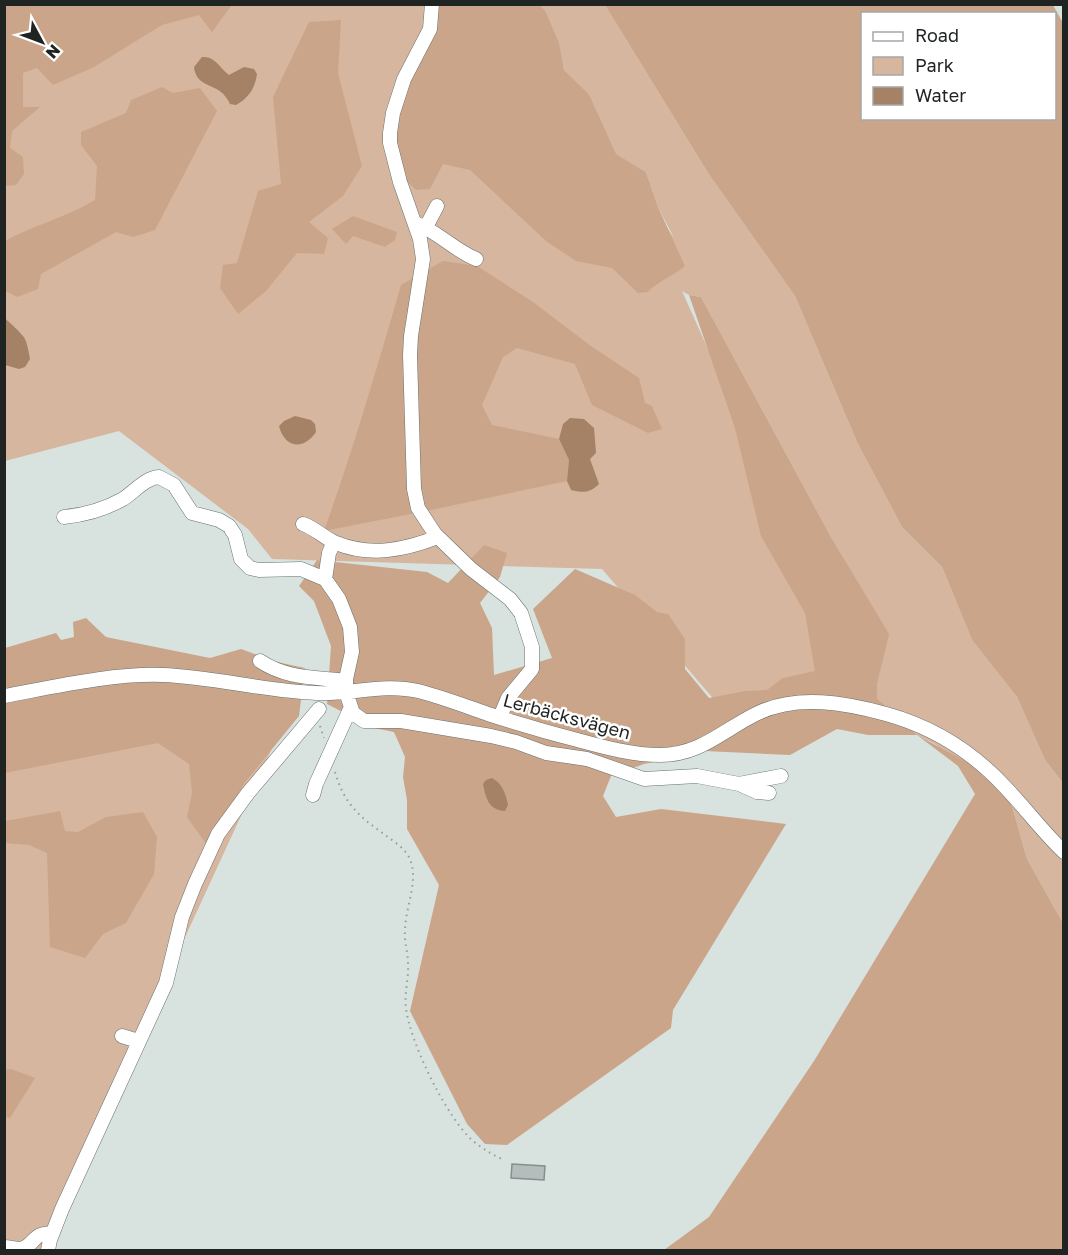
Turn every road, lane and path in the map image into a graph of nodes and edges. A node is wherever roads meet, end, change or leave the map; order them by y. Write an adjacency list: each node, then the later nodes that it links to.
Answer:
1 (432, 4): 3 (street)
2 (437, 206): 3 (street)
3 (420, 225): 4 (street); 7 (street)
4 (476, 259)
5 (64, 517): 9 (street)
6 (304, 529): 8 (street)
7 (438, 537): 8 (street); 15 (street)
8 (334, 542): 9 (street)
9 (325, 579): 11 (street)
10 (260, 661): 11 (street)
11 (346, 686): 12 (street, Lerbäcksvägen); 13 (street); 15 (street, Lerbäcksvägen)
12 (4, 696)
13 (351, 707): 16 (street); 17 (street)
14 (318, 709): 18 (path); 25 (street)
15 (500, 717): 23 (street, Lerbäcksvägen)
16 (344, 720): 17 (street); 18 (street)
17 (364, 721): 20 (street)
18 (329, 754): 22 (street); 26 (path)
19 (781, 776): 20 (street)
20 (739, 784): 21 (street)
21 (769, 793)
22 (313, 795)
23 (1064, 852)
24 (122, 1036): 25 (street)
25 (138, 1041): 27 (street)
26 (504, 1160)
27 (52, 1234): 28 (street); 29 (street)
28 (4, 1247)
29 (48, 1251)

